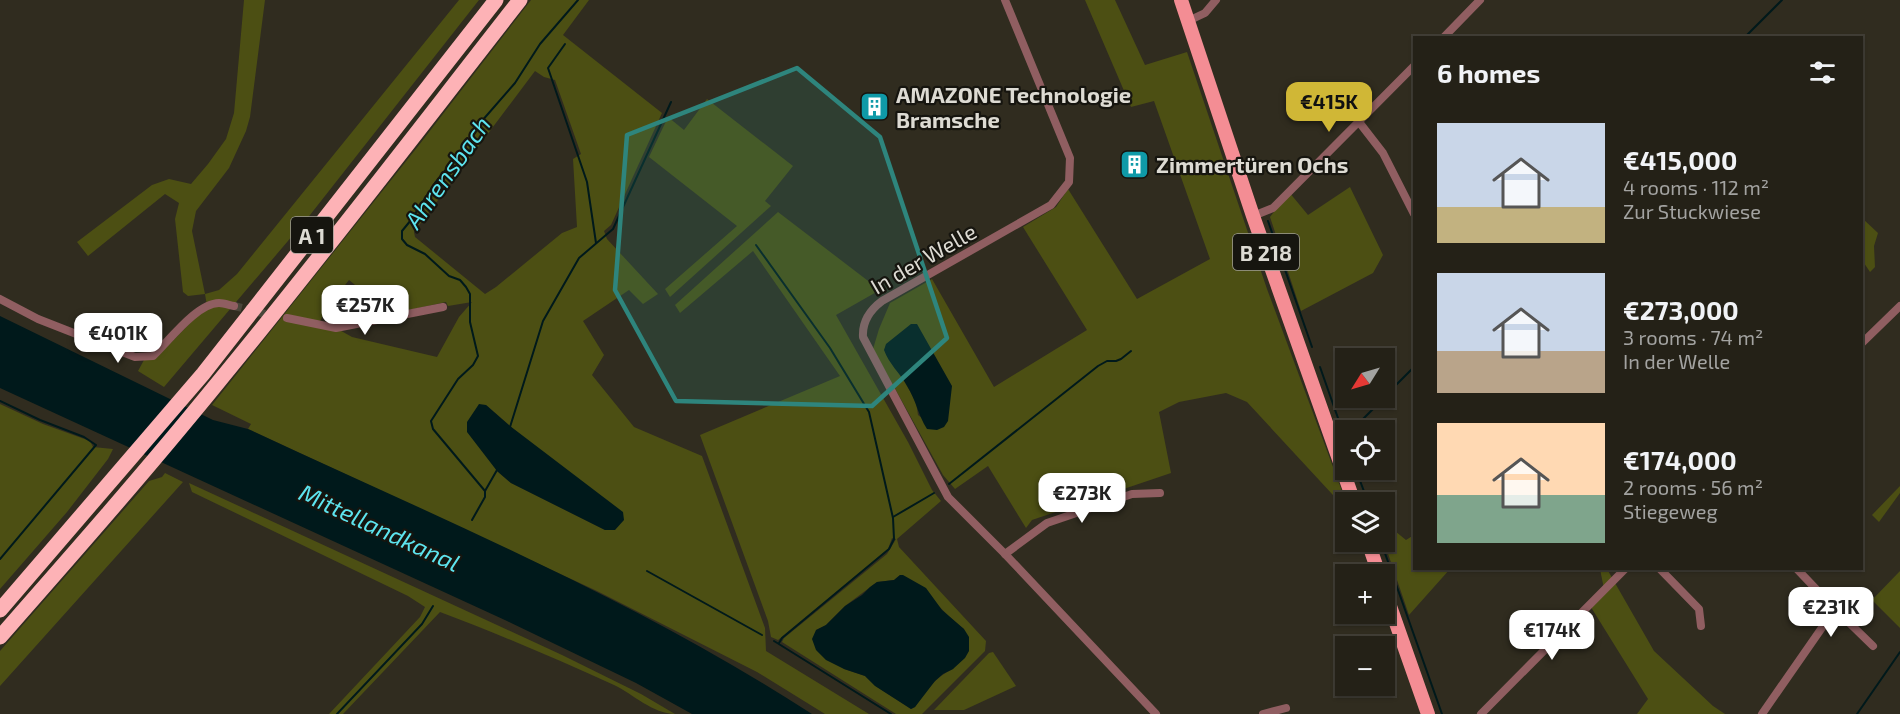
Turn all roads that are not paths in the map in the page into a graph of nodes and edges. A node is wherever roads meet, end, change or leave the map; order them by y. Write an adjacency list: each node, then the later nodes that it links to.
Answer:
1 (496, 0): 26 (highway, A 1)
2 (520, 0): 29 (highway, A 1)
3 (1005, 0): 21 (street, In der Welle)
4 (1181, 0): 7 (main road, B 218)
5 (1216, 0): 7 (street)
6 (1480, 0): 8 (street)
7 (1188, 21): 12 (main road, B 218)
8 (1445, 36)
9 (1413, 67): 10 (street)
10 (1359, 122): 11 (street); 12 (street)
11 (1413, 212)
12 (1254, 216): 19 (main road, B 218)
13 (0, 299): 14 (street)
14 (234, 306)
15 (1900, 306): 18 (street)
16 (443, 307): 17 (street)
17 (287, 318)
18 (1863, 342)
19 (1351, 492)
20 (1160, 493): 21 (street)
21 (1005, 554): 32 (street, In der Welle)
22 (1624, 570): 35 (street)
23 (1661, 570): 28 (street)
24 (1798, 570): 25 (street)
25 (1835, 609): 30 (street); 36 (street)
26 (0, 610)
27 (1395, 621): 34 (main road)
28 (1701, 626)
29 (0, 637)
30 (1873, 646)
31 (1287, 708): 33 (street)
32 (1156, 714)
33 (1263, 714)
34 (1428, 714)
35 (1481, 714)
36 (1762, 714)

